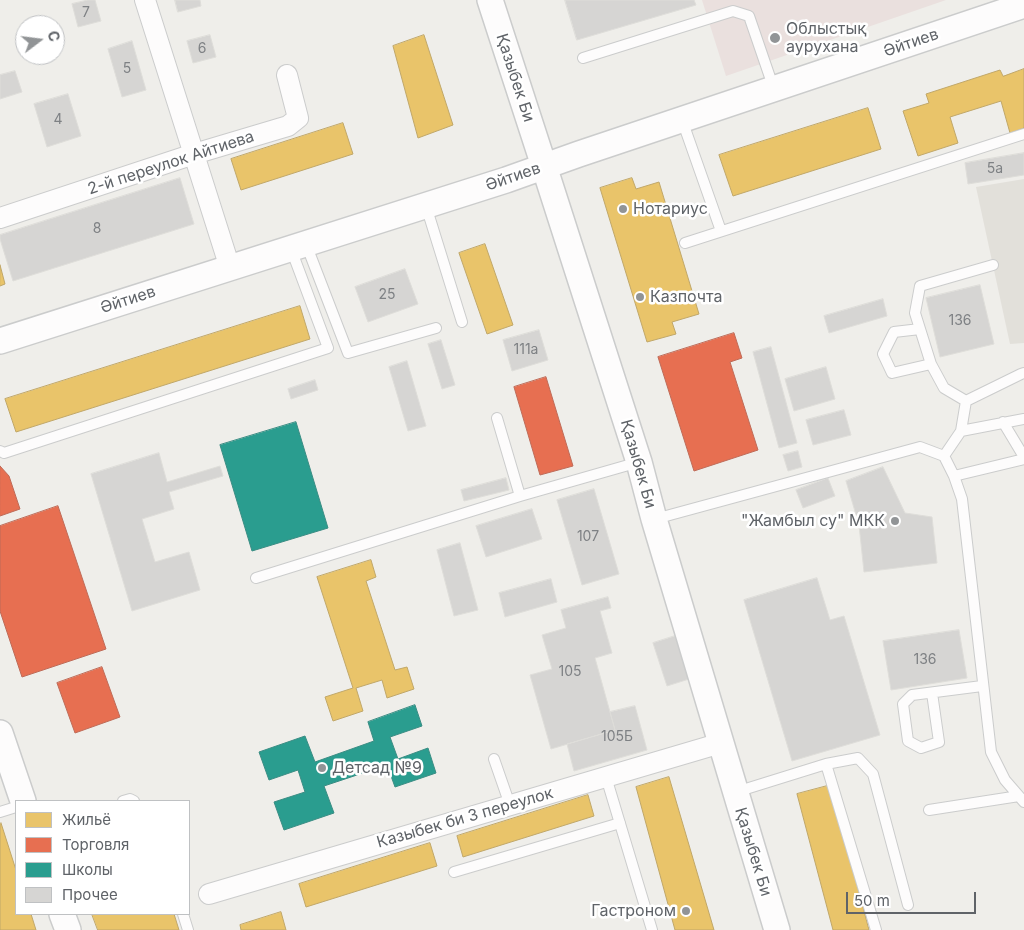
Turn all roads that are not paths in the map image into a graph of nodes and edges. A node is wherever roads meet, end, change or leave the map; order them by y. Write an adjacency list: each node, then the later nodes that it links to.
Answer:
1 (145, 0): 9 (street)
2 (490, 0): 10 (street, Қазыбек Би)
3 (1023, 10): 6 (street, Әйтиев)
4 (583, 58): 6 (lane)
5 (287, 75): 9 (street, 2-й переулок Айтиева)
6 (774, 89): 7 (street, Әйтиев)
7 (682, 120): 10 (street, Әйтиев); 13 (lane)
8 (1024, 134): 13 (lane)
9 (194, 154): 12 (street, 2-й переулок Айтиева); 17 (street)
10 (544, 166): 11 (street, Әйтиев); 32 (street, Қазыбек Би)
11 (425, 205): 15 (street, Әйтиев); 18 (lane)
12 (0, 218)
13 (721, 231): 14 (lane)
14 (686, 243)
15 (299, 247): 17 (street, Әйтиев); 19 (lane); 29 (lane)
16 (993, 265): 20 (lane)
17 (230, 268): 21 (street, Әйтиев)
18 (462, 322)
19 (436, 328)
20 (920, 329): 22 (lane); 22 (lane)
21 (0, 341)
22 (931, 364): 24 (lane)
23 (1024, 373): 24 (lane)
24 (966, 401): 28 (lane)
25 (497, 418): 34 (lane)
26 (1024, 418): 27 (lane)
27 (1003, 422): 28 (lane); 31 (lane)
28 (961, 431): 30 (lane)
29 (0, 451)
30 (944, 456): 33 (lane); 35 (lane)
31 (1024, 458): 33 (lane)
32 (639, 462): 34 (lane); 35 (street, Қазыбек Би)
33 (954, 476): 37 (lane)
34 (520, 496): 36 (lane)
35 (654, 519): 40 (street, Қазыбек Би)
36 (256, 578)
37 (982, 686): 38 (lane); 45 (lane)
38 (932, 692): 38 (lane)
39 (0, 733): 46 (street)
40 (721, 743): 43 (street, Казыбек би 3 переулок); 44 (street, Қазыбек Би)
41 (494, 759): 47 (lane)
42 (826, 764): 44 (lane); 54 (lane); 61 (lane)
43 (606, 777): 47 (street, Казыбек би 3 переулок); 51 (lane)
44 (736, 792): 60 (street, Қазыбек Би)
45 (1022, 799): 49 (lane)
46 (23, 800)
47 (510, 805): 53 (street, Казыбек би 3 переулок)
48 (15, 807): 50 (lane)
49 (929, 810)
50 (0, 812)
51 (620, 823): 52 (lane); 59 (lane)
52 (454, 872)
53 (209, 894)
54 (908, 905)
55 (62, 915): 57 (street)
56 (183, 915): 58 (lane)
57 (68, 930)
58 (188, 930)
59 (652, 930)
60 (777, 930)
61 (876, 930)

